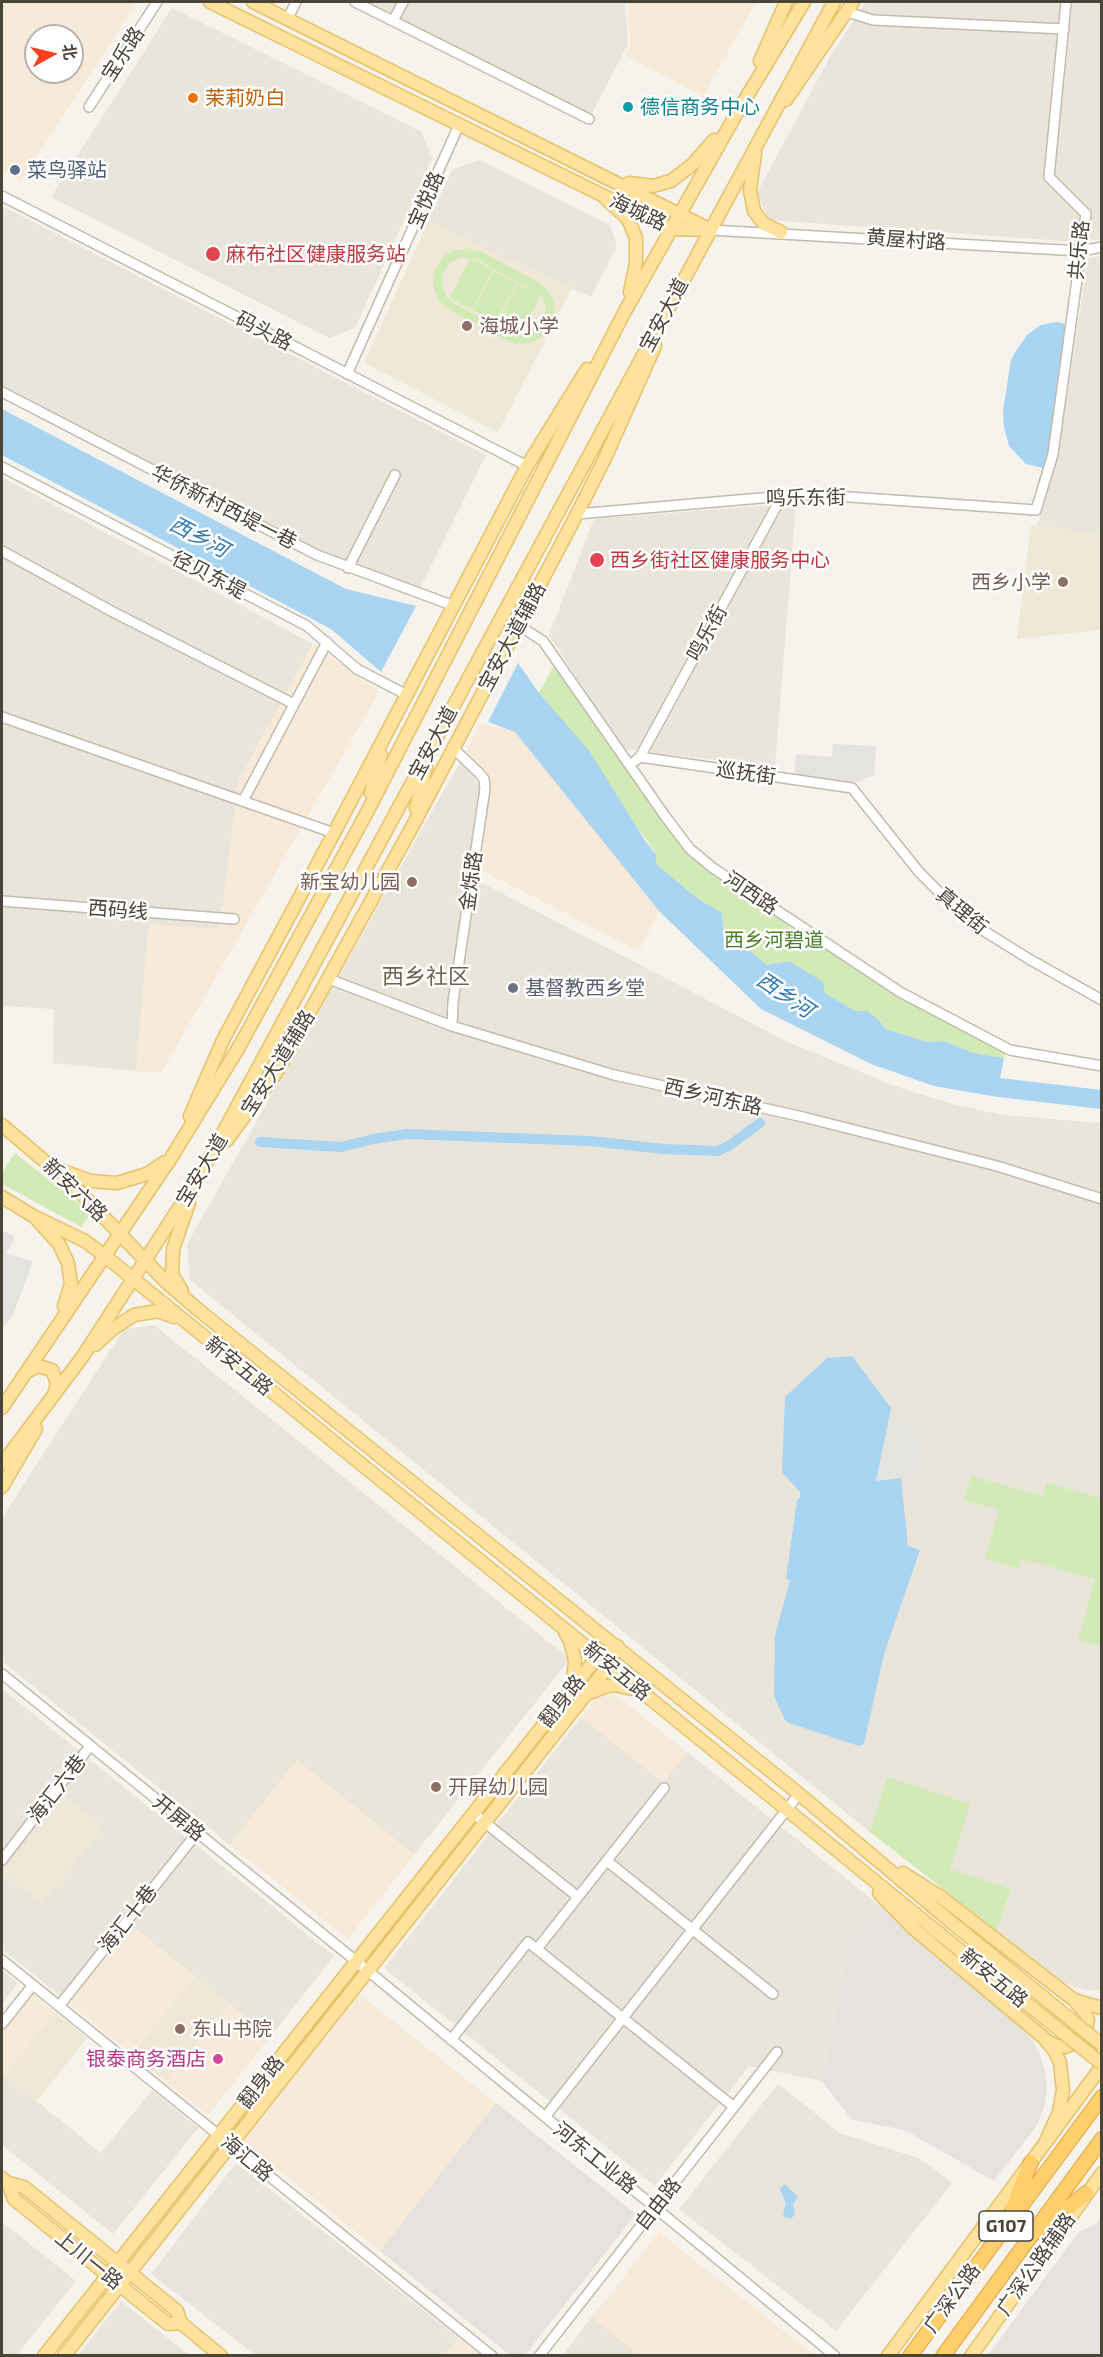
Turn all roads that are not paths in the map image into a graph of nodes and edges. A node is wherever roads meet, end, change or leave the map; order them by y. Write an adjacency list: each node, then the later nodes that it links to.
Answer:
1 (157, 2): 15 (street, 宝乐路)
2 (210, 2): 18 (main road, 海城路)
3 (253, 2): 12 (main road, 海城路)
4 (296, 2): 12 (street)
5 (355, 2): 13 (street)
6 (403, 2): 13 (street)
7 (786, 2): 16 (main road)
8 (804, 2): 16 (main road, 宝安大道)
9 (834, 2): 19 (main road, 宝安大道)
10 (1066, 2): 14 (street, 共乐路)
11 (850, 7): 14 (street); 19 (main road)
12 (288, 18): 20 (main road, 海城路)
13 (393, 21): 17 (street)
14 (1064, 29): 28 (street, 共乐路)
15 (89, 107)
16 (738, 111): 20 (main road); 23 (main road, 宝安大道)
17 (590, 119)
18 (459, 125): 22 (main road, 海城路); 31 (street, 宝悦路)
19 (759, 140): 25 (main road, 宝安大道); 26 (main road)
20 (609, 178): 23 (main road, 海城路)
21 (2, 196): 31 (street, 码头路)
22 (603, 196): 24 (main road, 海城路); 30 (main road)
23 (680, 213): 24 (main road, 宝安大道); 25 (main road, 海城路)
24 (671, 229): 25 (main road, 海城路); 30 (main road, 宝安大道)
25 (710, 230): 26 (street, 黄屋村路); 29 (main road, 宝安大道)
26 (781, 232): 28 (street, 黄屋村路)
27 (1101, 248): 28 (street, 黄屋村路)
28 (1080, 251): 37 (street, 共乐路)
29 (689, 268): 38 (main road, 宝安大道辅路); 49 (main road, 宝安大道)
30 (624, 313): 33 (main road); 54 (main road, 宝安大道)
31 (347, 374): 33 (street, 码头路)
32 (2, 392): 40 (street, 华侨新村西堤一巷)
33 (527, 466): 41 (main road)
34 (2, 467): 43 (street, 径贝东堤)
35 (395, 474): 40 (street)
36 (782, 496): 37 (street, 鸣乐东街); 38 (street, 鸣乐东街); 50 (street, 鸣乐街)
37 (1036, 510)
38 (577, 514): 42 (main road, 宝安大道辅路)
39 (2, 551): 45 (street)
40 (348, 568): 41 (street, 华侨新村西堤一巷)
41 (454, 606): 44 (main road)
42 (518, 625): 48 (main road, 宝安大道辅路); 51 (street, 河西路)
43 (327, 642): 44 (street, 径贝东堤); 45 (street)
44 (408, 692): 47 (main road)
45 (294, 704): 53 (street)
46 (2, 717): 53 (street)
47 (386, 734): 54 (main road); 56 (main road)
48 (453, 748): 55 (main road, 宝安大道辅路); 61 (street, 金烁路)
49 (430, 749): 55 (main road); 66 (main road, 宝安大道)
50 (640, 758): 51 (street); 52 (street, 巡抚街)
51 (628, 765): 62 (street, 河西路)
52 (852, 788): 60 (street, 真理街)
53 (243, 801): 56 (street)
54 (365, 816): 64 (main road, 宝安大道)
55 (412, 827): 59 (main road, 宝安大道辅路)
56 (334, 832): 64 (main road)
57 (2, 901): 58 (street, 西码线)
58 (234, 919)
59 (329, 979): 61 (street, 西乡河东路); 66 (main road, 宝安大道辅路)
60 (1101, 1000)
61 (452, 1026): 68 (street, 西乡河东路)
62 (1101, 1066)
63 (2, 1125): 65 (main road, 新安六路)
64 (171, 1158): 65 (main road); 70 (main road, 宝安大道)
65 (49, 1164): 70 (main road, 新安六路)
66 (199, 1177): 72 (main road, 宝安大道); 74 (main road)
67 (2, 1197): 69 (main road, 新安六路)
68 (1101, 1199)
69 (33, 1216): 71 (main road, 新安六路); 76 (main road)
70 (120, 1234): 71 (main road, 宝安大道); 72 (main road, 新安六路)
71 (105, 1256): 73 (main road, 新安六路); 76 (main road, 宝安大道)
72 (145, 1260): 73 (main road, 宝安大道); 74 (main road, 新安五路)
73 (132, 1278): 75 (main road, 新安五路); 77 (main road, 宝安大道)
74 (196, 1308): 85 (main road, 新安五路)
75 (188, 1325): 77 (main road); 84 (main road, 新安五路)
76 (49, 1339): 78 (main road, 宝安大道)
77 (83, 1356): 80 (main road, 宝安大道)
78 (26, 1373): 79 (main road); 80 (main road); 81 (main road, 宝安大道)
79 (2, 1395)
80 (54, 1395): 82 (main road, 宝安大道); 83 (main road)
81 (2, 1408)
82 (2, 1464)
83 (2, 1487)
84 (558, 1624): 86 (main road, 新安五路); 89 (main road)
85 (617, 1646): 86 (main road, 翻身路); 87 (main road, 翻身路); 94 (main road, 新安五路)
86 (598, 1656): 87 (main road, 新安五路); 89 (main road, 翻身路)
87 (609, 1665): 90 (main road, 新安五路); 91 (main road, 翻身路)
88 (2, 1674): 92 (street, 开屏路)
89 (571, 1690): 96 (main road, 翻身路)
90 (643, 1693): 91 (main road); 95 (main road, 新安五路)
91 (584, 1696): 97 (main road, 翻身路)
92 (90, 1746): 98 (street, 开屏路); 101 (street, 海汇六巷)
93 (664, 1788): 102 (street)
94 (800, 1794): 95 (street); 99 (main road, 新安五路)
95 (787, 1810): 100 (main road, 新安五路); 104 (street)
96 (473, 1813): 97 (street); 107 (main road, 翻身路)
97 (484, 1822): 103 (street); 108 (main road, 翻身路)
98 (197, 1833): 107 (street, 开屏路); 112 (street, 海汇十巷)
99 (859, 1844): 111 (main road); 118 (main road, 新安五路, bridge)
100 (845, 1857): 116 (main road); 120 (main road, 新安五路, bridge)
101 (2, 1860)
102 (607, 1861): 103 (street); 104 (street)
103 (578, 1897): 105 (street)
104 (693, 1929): 110 (street); 114 (street)
105 (537, 1949): 114 (street); 117 (street)
106 (2, 1960): 109 (street, 海汇路)
107 (356, 1962): 108 (street, 河东工业路); 124 (main road, 翻身路)
108 (367, 1970): 117 (street, 河东工业路); 127 (main road, 翻身路)
109 (33, 1985): 112 (street, 海汇路); 115 (street)
110 (773, 1994)
111 (1074, 2000): 113 (main road); 116 (main road)
112 (59, 2006): 124 (street, 海汇路)
113 (1101, 2008)
114 (623, 2018): 122 (street); 123 (street)
115 (2, 2024)
116 (1044, 2038): 126 (main road)
117 (451, 2040): 123 (street, 河东工业路)
118 (1101, 2045)
119 (777, 2052): 122 (street, 自由路)
120 (1101, 2065): 126 (main road)
121 (1101, 2097): 133 (highway, 广深公路 / G107)
122 (734, 2107): 132 (street, 自由路)
123 (545, 2117): 132 (street, 河东工业路)
124 (220, 2135): 127 (street, 海汇路); 134 (main road, 翻身路)
125 (1101, 2139): 135 (highway, 广深公路 / G107)
126 (1046, 2141): 128 (main road)
127 (231, 2146): 137 (main road, 翻身路); 151 (street, 海汇路)
128 (1031, 2162): 133 (highway); 154 (main road)
129 (1101, 2173): 131 (main road, 广深公路辅路)
130 (4, 2184): 136 (main road, 上川一路); 138 (main road, 上川一路)
131 (1086, 2193): 135 (highway); 157 (main road, 广深公路辅路)
132 (655, 2208): 152 (street, 自由路); 153 (street, 河东工业路)
133 (1005, 2227): 155 (highway, 广深公路 / G107)
134 (134, 2242): 136 (main road); 139 (main road, 翻身路)
135 (1023, 2245): 156 (highway, 广深公路 / G107)
136 (96, 2246): 139 (main road, 上川一路)
137 (147, 2251): 140 (main road, 翻身路); 143 (main road)
138 (88, 2259): 141 (main road, 上川一路); 144 (main road)
139 (118, 2263): 140 (main road, 上川一路); 141 (main road, 翻身路)
140 (130, 2272): 142 (main road, 翻身路); 143 (main road, 上川一路)
141 (108, 2275): 142 (main road, 上川一路); 144 (main road, 翻身路)
142 (120, 2285): 145 (main road, 上川一路); 146 (main road, 翻身路)
143 (149, 2288): 147 (main road, 上川一路)
144 (89, 2299): 148 (main road, 翻身路)
145 (138, 2300): 146 (main road); 147 (main road, 上川一路)
146 (103, 2306): 149 (main road, 翻身路)
147 (181, 2323): 150 (main road, 上川一路)
148 (44, 2355)
149 (64, 2355)
150 (221, 2355)
151 (492, 2355)
152 (539, 2355)
153 (835, 2355)
154 (888, 2355)
155 (910, 2355)
156 (943, 2355)
157 (971, 2355)

